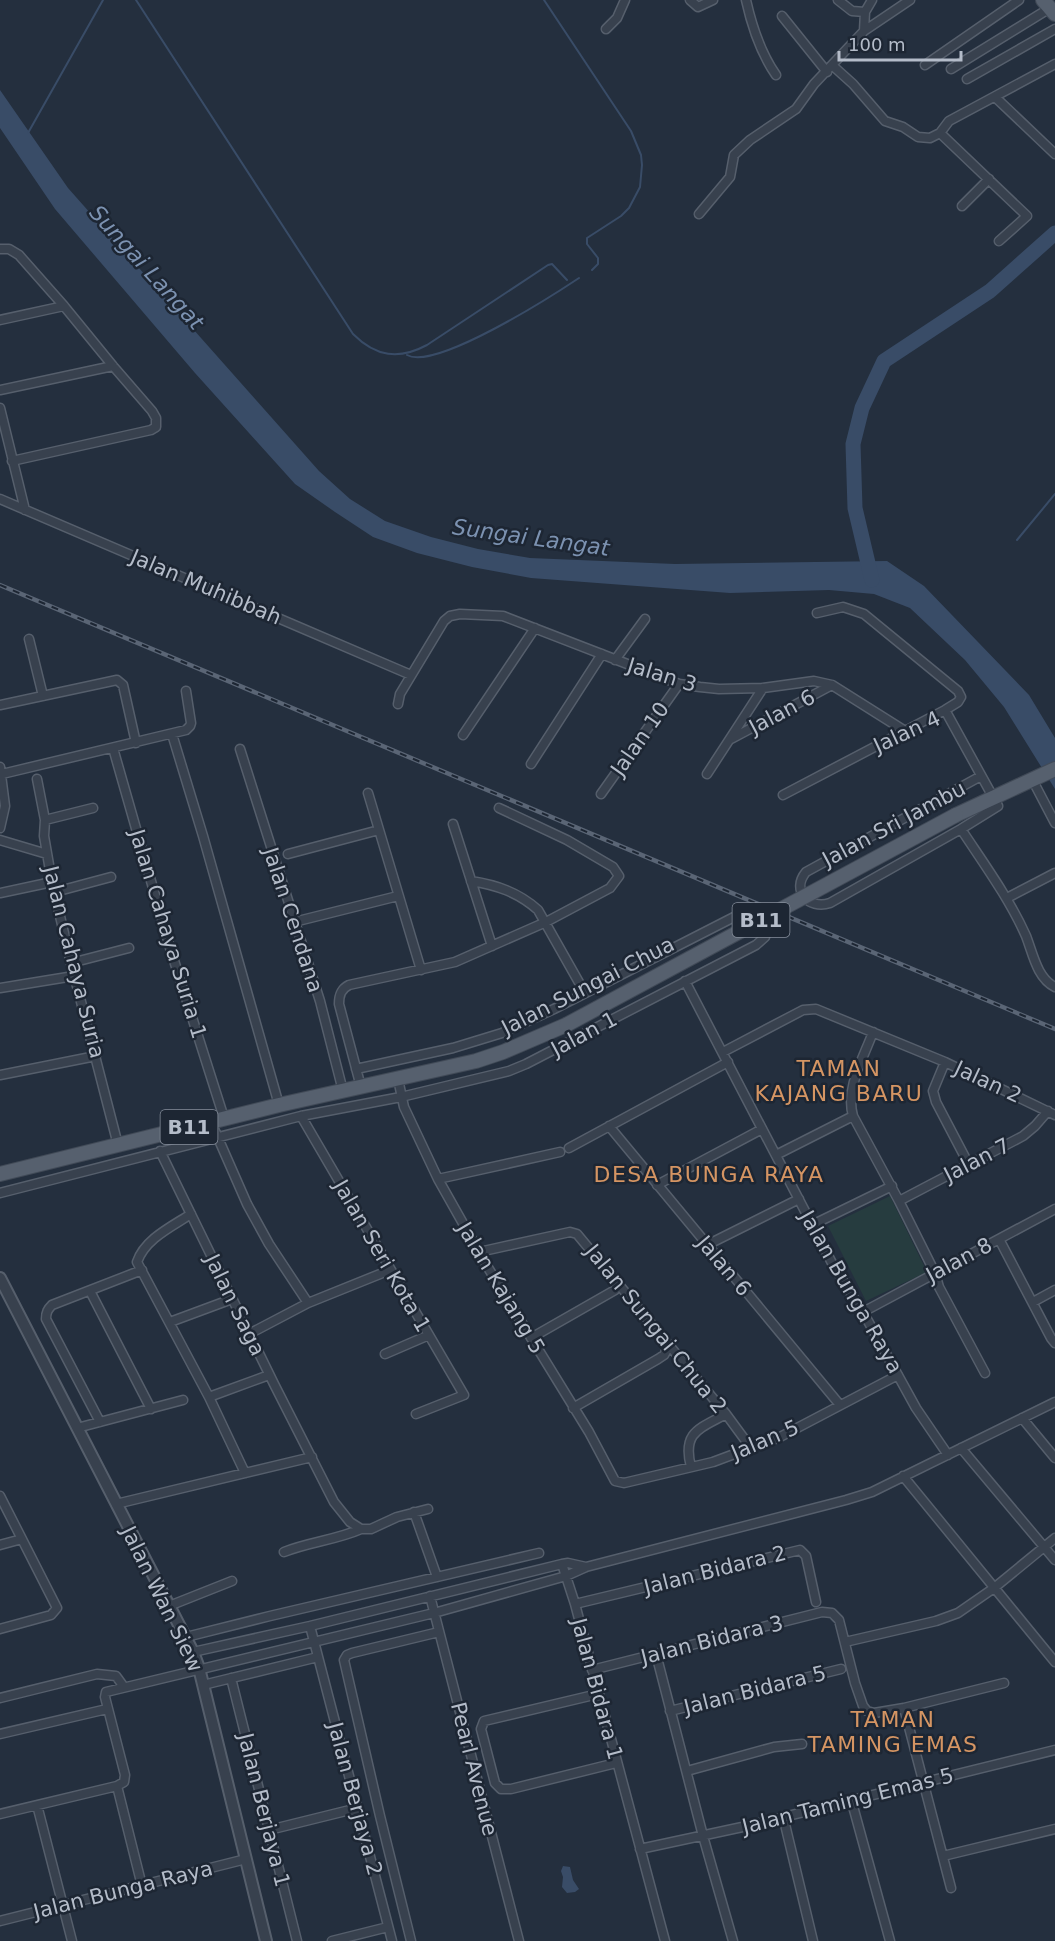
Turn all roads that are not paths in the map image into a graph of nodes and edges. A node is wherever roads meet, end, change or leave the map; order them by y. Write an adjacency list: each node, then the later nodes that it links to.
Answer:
1 (625, 0): 12 (street)
2 (690, 0): 3 (street)
3 (713, 0)
4 (746, 0): 19 (street)
5 (838, 0): 10 (street)
6 (872, 0): 10 (street)
7 (908, 0): 14 (street)
8 (1019, 0): 16 (street)
9 (1049, 7): 18 (street)
10 (865, 12): 14 (street)
11 (782, 16): 17 (street)
12 (606, 29)
13 (1055, 29): 20 (street)
14 (864, 31): 17 (street)
15 (1055, 64): 21 (street)
16 (925, 65)
17 (830, 69): 22 (street); 26 (street)
18 (951, 69)
19 (776, 75)
20 (967, 79)
21 (995, 98): 22 (street); 23 (street)
22 (940, 133): 24 (street)
23 (1055, 154)
24 (990, 179): 25 (street); 27 (street)
25 (962, 206)
26 (699, 214)
27 (999, 241)
28 (0, 249): 29 (street)
29 (64, 306): 30 (street); 31 (street)
30 (0, 320)
31 (112, 366): 32 (street); 34 (street)
32 (0, 390)
33 (0, 408): 34 (street)
34 (12, 461): 36 (street)
35 (0, 499): 36 (street, Jalan Muhibbah)
36 (24, 510): 43 (street, Jalan Muhibbah)
37 (817, 613): 51 (street)
38 (645, 619): 42 (street)
39 (535, 628): 41 (street, Jalan 3); 43 (street, Jalan 3); 54 (street)
40 (29, 639): 48 (street)
41 (602, 654): 42 (street, Jalan 3); 59 (street)
42 (615, 660): 44 (street, Jalan 3)
43 (411, 675): 49 (street)
44 (679, 684): 46 (street, Jalan 3); 67 (street, Jalan 10)
45 (832, 685): 46 (street, Jalan 3); 52 (street, Jalan 3); 55 (street, Jalan 6)
46 (763, 688): 55 (street)
47 (186, 691): 53 (street)
48 (43, 696): 50 (street); 56 (street)
49 (398, 704)
50 (0, 705)
51 (945, 710): 52 (street, Jalan 4); 63 (street, Jalan 4)
52 (905, 731): 68 (street, Jalan 4)
53 (172, 734): 56 (street); 113 (street)
54 (463, 735)
55 (731, 739): 62 (street)
56 (136, 743): 57 (street)
57 (113, 748): 61 (street); 117 (street, Jalan Cahaya Suria 1)
58 (240, 749): 89 (street, Jalan Cendana)
59 (531, 764)
60 (1055, 769): 64 (main road, Jalan Sungai Chua / B11)
61 (1, 770): 75 (street)
62 (707, 774)
63 (981, 776): 69 (street, Jalan 4); 76 (street, Jalan Sri Jambu)
64 (1036, 777): 69 (main road, Jalan Sungai Chua / B11); 73 (street)
65 (37, 779): 72 (street, Jalan Cahaya Suria)
66 (368, 794): 77 (street)
67 (601, 794)
68 (783, 795)
69 (993, 797): 76 (street); 106 (main road, Jalan Sungai Chua / B11, bridge)
70 (499, 807): 90 (street)
71 (93, 808): 72 (street)
72 (45, 820): 79 (street, Jalan Cahaya Suria)
73 (1055, 823)
74 (453, 824): 83 (street)
75 (0, 828)
76 (961, 829): 88 (street)
77 (379, 830): 80 (street); 87 (street)
78 (0, 840): 79 (street)
79 (47, 854): 84 (street, Jalan Cahaya Suria)
80 (288, 854)
81 (1055, 873): 88 (street)
82 (111, 878): 85 (street)
83 (471, 881): 90 (street); 91 (street)
84 (52, 882): 85 (street, Jalan Cahaya Suria); 86 (street)
85 (55, 892): 93 (street, Jalan Cahaya Suria)
86 (0, 893)
87 (398, 896): 89 (street); 94 (street)
88 (1007, 898): 97 (street)
89 (294, 922): 111 (street, Jalan Cendana)
90 (546, 922): 91 (street); 99 (street)
91 (492, 946): 94 (street)
92 (129, 948): 93 (street)
93 (71, 963): 95 (street, Jalan Cahaya Suria)
94 (421, 970): 105 (street)
95 (74, 976): 98 (street); 102 (street, Jalan Cahaya Suria)
96 (686, 981): 99 (street, Jalan 1); 101 (street, Jalan Bunga Raya); 109 (street, Jalan 1)
97 (1055, 987)
98 (0, 988)
99 (585, 993): 105 (street)
100 (873, 1032): 101 (street, Jalan 2); 104 (street, Jalan 2); 116 (street)
101 (723, 1052): 103 (street, Jalan Bunga Raya)
102 (96, 1056): 107 (street); 121 (street, Jalan Cahaya Suria)
103 (728, 1062): 118 (street); 119 (street, Jalan Bunga Raya)
104 (945, 1062): 114 (street, Jalan 2); 126 (street)
105 (356, 1068): 110 (street)
106 (449, 1068): 108 (main road, Jalan Sungai Chua / B11); 109 (street)
107 (0, 1076)
108 (398, 1079): 110 (main road, Jalan Sungai Chua / B11); 112 (street, Jalan Kajang 5)
109 (453, 1084): 112 (street, Jalan 1)
110 (361, 1087): 111 (main road, Jalan Sungai Chua / B11)
111 (343, 1091): 113 (main road, Jalan Sungai Chua / B11)
112 (401, 1096): 115 (street, Jalan 1); 129 (street, Jalan Kajang 5)
113 (279, 1105): 117 (main road, Jalan Sungai Chua / B11)
114 (1052, 1113): 126 (street, Jalan 7)
115 (301, 1116): 120 (street, Jalan 1); 143 (street, Jalan Seri Kota 1)
116 (854, 1116): 125 (street); 132 (street)
117 (217, 1120): 120 (street, Jalan Cahaya Suria 1); 121 (main road, Jalan Sungai Chua / B11)
118 (609, 1126): 122 (street); 131 (street, Jalan 6)
119 (762, 1129): 125 (street, Jalan Bunga Raya); 131 (street)
120 (217, 1137): 123 (street, Jalan 1); 151 (street, Jalan Cahaya Suria 1)
121 (118, 1145): 127 (main road, Jalan Sungai Chua / B11)
122 (569, 1148)
123 (160, 1151): 130 (street, Jalan 1); 137 (street, Jalan Saga)
124 (560, 1152): 129 (street)
125 (776, 1155): 134 (street, Jalan Bunga Raya)
126 (968, 1163): 135 (street, Jalan 7)
127 (35, 1166): 128 (main road, Jalan Sungai Chua / B11); 130 (street)
128 (0, 1174)
129 (438, 1179): 141 (street, Jalan Kajang 5)
130 (39, 1183): 133 (street, Jalan 1)
131 (657, 1185): 140 (street, Jalan 6)
132 (891, 1186): 135 (street); 138 (street)
133 (0, 1193)
134 (798, 1199): 138 (street, Jalan Bunga Raya); 140 (street)
135 (899, 1201): 144 (street)
136 (1055, 1209): 139 (street, Jalan 8)
137 (191, 1215): 142 (street); 149 (street, Jalan Saga)
138 (812, 1225): 152 (street, Jalan Bunga Raya)
139 (999, 1239): 144 (street, Jalan 8); 150 (street)
140 (707, 1245): 166 (street, Jalan 6)
141 (479, 1252): 146 (street, Jalan Sungai Chua 2); 156 (street, Jalan Kajang 5)
142 (142, 1270): 148 (street); 153 (street)
143 (390, 1270): 151 (street); 155 (street, Jalan Seri Kota 1)
144 (935, 1273): 152 (street, Jalan 8); 160 (street)
145 (0, 1278): 173 (street, Jalan Wan Siew)
146 (618, 1283): 156 (street); 158 (street, Jalan Sungai Chua 2)
147 (1055, 1290): 150 (street)
148 (90, 1291): 168 (street); 172 (street)
149 (232, 1299): 153 (street); 154 (street, Jalan Saga)
150 (1033, 1302): 157 (street)
151 (309, 1303): 154 (street)
152 (863, 1312): 161 (street, Jalan Bunga Raya)
153 (170, 1322): 163 (street)
154 (249, 1334): 162 (street, Jalan Saga)
155 (429, 1335): 159 (street); 169 (street, Jalan Seri Kota 1)
156 (531, 1338): 167 (street, Jalan Kajang 5)
157 (1055, 1343)
158 (669, 1346): 167 (street); 170 (street, Jalan Sungai Chua 2)
159 (385, 1354)
160 (985, 1372)
161 (898, 1375): 166 (street, Jalan 5); 176 (street, Jalan Bunga Raya)
162 (269, 1376): 163 (street); 177 (street, Jalan Saga)
163 (209, 1398): 180 (street)
164 (183, 1400): 168 (street)
165 (1055, 1402): 171 (street)
166 (840, 1405): 174 (street, Jalan 5)
167 (573, 1408): 182 (street, Jalan Kajang 5)
168 (151, 1409): 172 (street)
169 (416, 1414)
170 (726, 1414): 174 (street, Jalan Sungai Chua 2); 179 (street)
171 (1022, 1418): 175 (street); 178 (street)
172 (100, 1422): 173 (street)
173 (77, 1428): 184 (street, Jalan Wan Siew)
174 (751, 1448): 179 (street, Jalan 5)
175 (961, 1448): 176 (street); 191 (street)
176 (948, 1455): 181 (street)
177 (312, 1457): 180 (street); 187 (street, Jalan Saga)
178 (1055, 1458)
179 (691, 1467): 182 (street, Jalan 5)
180 (245, 1473): 184 (street)
181 (903, 1476): 196 (street); 200 (street)
182 (624, 1483)
183 (0, 1496): 189 (street)
184 (116, 1504): 204 (street, Jalan Wan Siew)
185 (428, 1509): 186 (street)
186 (414, 1512): 187 (street); 198 (street)
187 (361, 1529): 192 (street)
188 (1055, 1538): 191 (street)
189 (22, 1539): 190 (street); 207 (street)
190 (0, 1545)
191 (1044, 1547): 194 (street); 200 (street)
192 (284, 1551)
193 (540, 1553): 198 (street)
194 (1055, 1560)
195 (562, 1564): 196 (street); 197 (street, Jalan Bidara 1); 201 (street)
196 (586, 1567): 197 (street)
197 (566, 1576): 203 (street, Jalan Bidara 1); 205 (street)
198 (437, 1577): 209 (street)
199 (232, 1581): 204 (street)
200 (994, 1588): 211 (street); 215 (street)
201 (430, 1596): 205 (street, Pearl Avenue); 206 (street)
202 (816, 1602): 203 (street, Jalan Bidara 2)
203 (575, 1604): 218 (street, Jalan Bidara 1)
204 (169, 1606): 209 (street, Jalan Wan Siew)
205 (434, 1613): 208 (street, Pearl Avenue); 210 (street)
206 (310, 1626): 210 (street, Jalan Berjaya 2); 212 (street)
207 (0, 1629)
208 (439, 1632): 256 (street); 257 (street, Pearl Avenue)
209 (186, 1637): 212 (street, Jalan Wan Siew)
210 (314, 1642): 214 (street, Jalan Berjaya 2); 216 (street)
211 (845, 1642): 213 (street, Jalan Bidara 3); 225 (street)
212 (193, 1652): 216 (street, Jalan Wan Siew)
213 (656, 1654): 218 (street, Jalan Bidara 3); 227 (street)
214 (318, 1657): 219 (street); 237 (street, Jalan Berjaya 2)
215 (1055, 1662)
216 (199, 1668): 221 (street, Jalan Wan Siew); 222 (street)
217 (841, 1669): 227 (street, Jalan Bidara 5)
218 (591, 1670): 223 (street, Jalan Bidara 1)
219 (231, 1678): 221 (street); 241 (street, Jalan Berjaya 1)
220 (1004, 1683): 225 (street)
221 (202, 1685): 245 (street, Jalan Wan Siew)
222 (124, 1687): 224 (street); 226 (street)
223 (598, 1694): 231 (street, Jalan Bidara 1); 231 (street)
224 (0, 1698)
225 (904, 1708): 233 (street)
226 (107, 1709): 228 (street); 234 (street)
227 (670, 1711): 232 (street)
228 (0, 1734)
229 (802, 1744): 232 (street)
230 (1055, 1750): 233 (street, Jalan Taming Emas 5)
231 (616, 1762): 243 (street, Jalan Bidara 1)
232 (687, 1771): 242 (street)
233 (923, 1782): 235 (street, Jalan Taming Emas 5); 244 (street)
234 (117, 1786): 236 (street); 246 (street)
235 (851, 1799): 239 (street, Jalan Taming Emas 5); 261 (street)
236 (37, 1805): 238 (street); 248 (street)
237 (358, 1808): 241 (street); 250 (street, Jalan Berjaya 2)
238 (0, 1814)
239 (783, 1816): 242 (street, Jalan Taming Emas 5); 260 (street)
240 (1055, 1829): 244 (street)
241 (269, 1830): 253 (street, Jalan Berjaya 1)
242 (703, 1836): 243 (street, Jalan Taming Emas 5); 259 (street)
243 (640, 1849): 258 (street, Jalan Bidara 1)
244 (943, 1856): 247 (street)
245 (246, 1859): 246 (street, Jalan Bunga Raya); 252 (street, Jalan Wan Siew)
246 (142, 1886): 248 (street, Jalan Bunga Raya)
247 (951, 1888)
248 (63, 1906): 249 (street, Jalan Bunga Raya); 251 (street)
249 (0, 1921)
250 (388, 1927): 254 (street); 255 (street, Jalan Berjaya 2)
251 (72, 1941)
252 (266, 1941)
253 (297, 1941)
254 (332, 1941)
255 (392, 1941)
256 (411, 1941)
257 (519, 1941)
258 (665, 1941)
259 (733, 1941)
260 (813, 1941)
261 (890, 1941)

